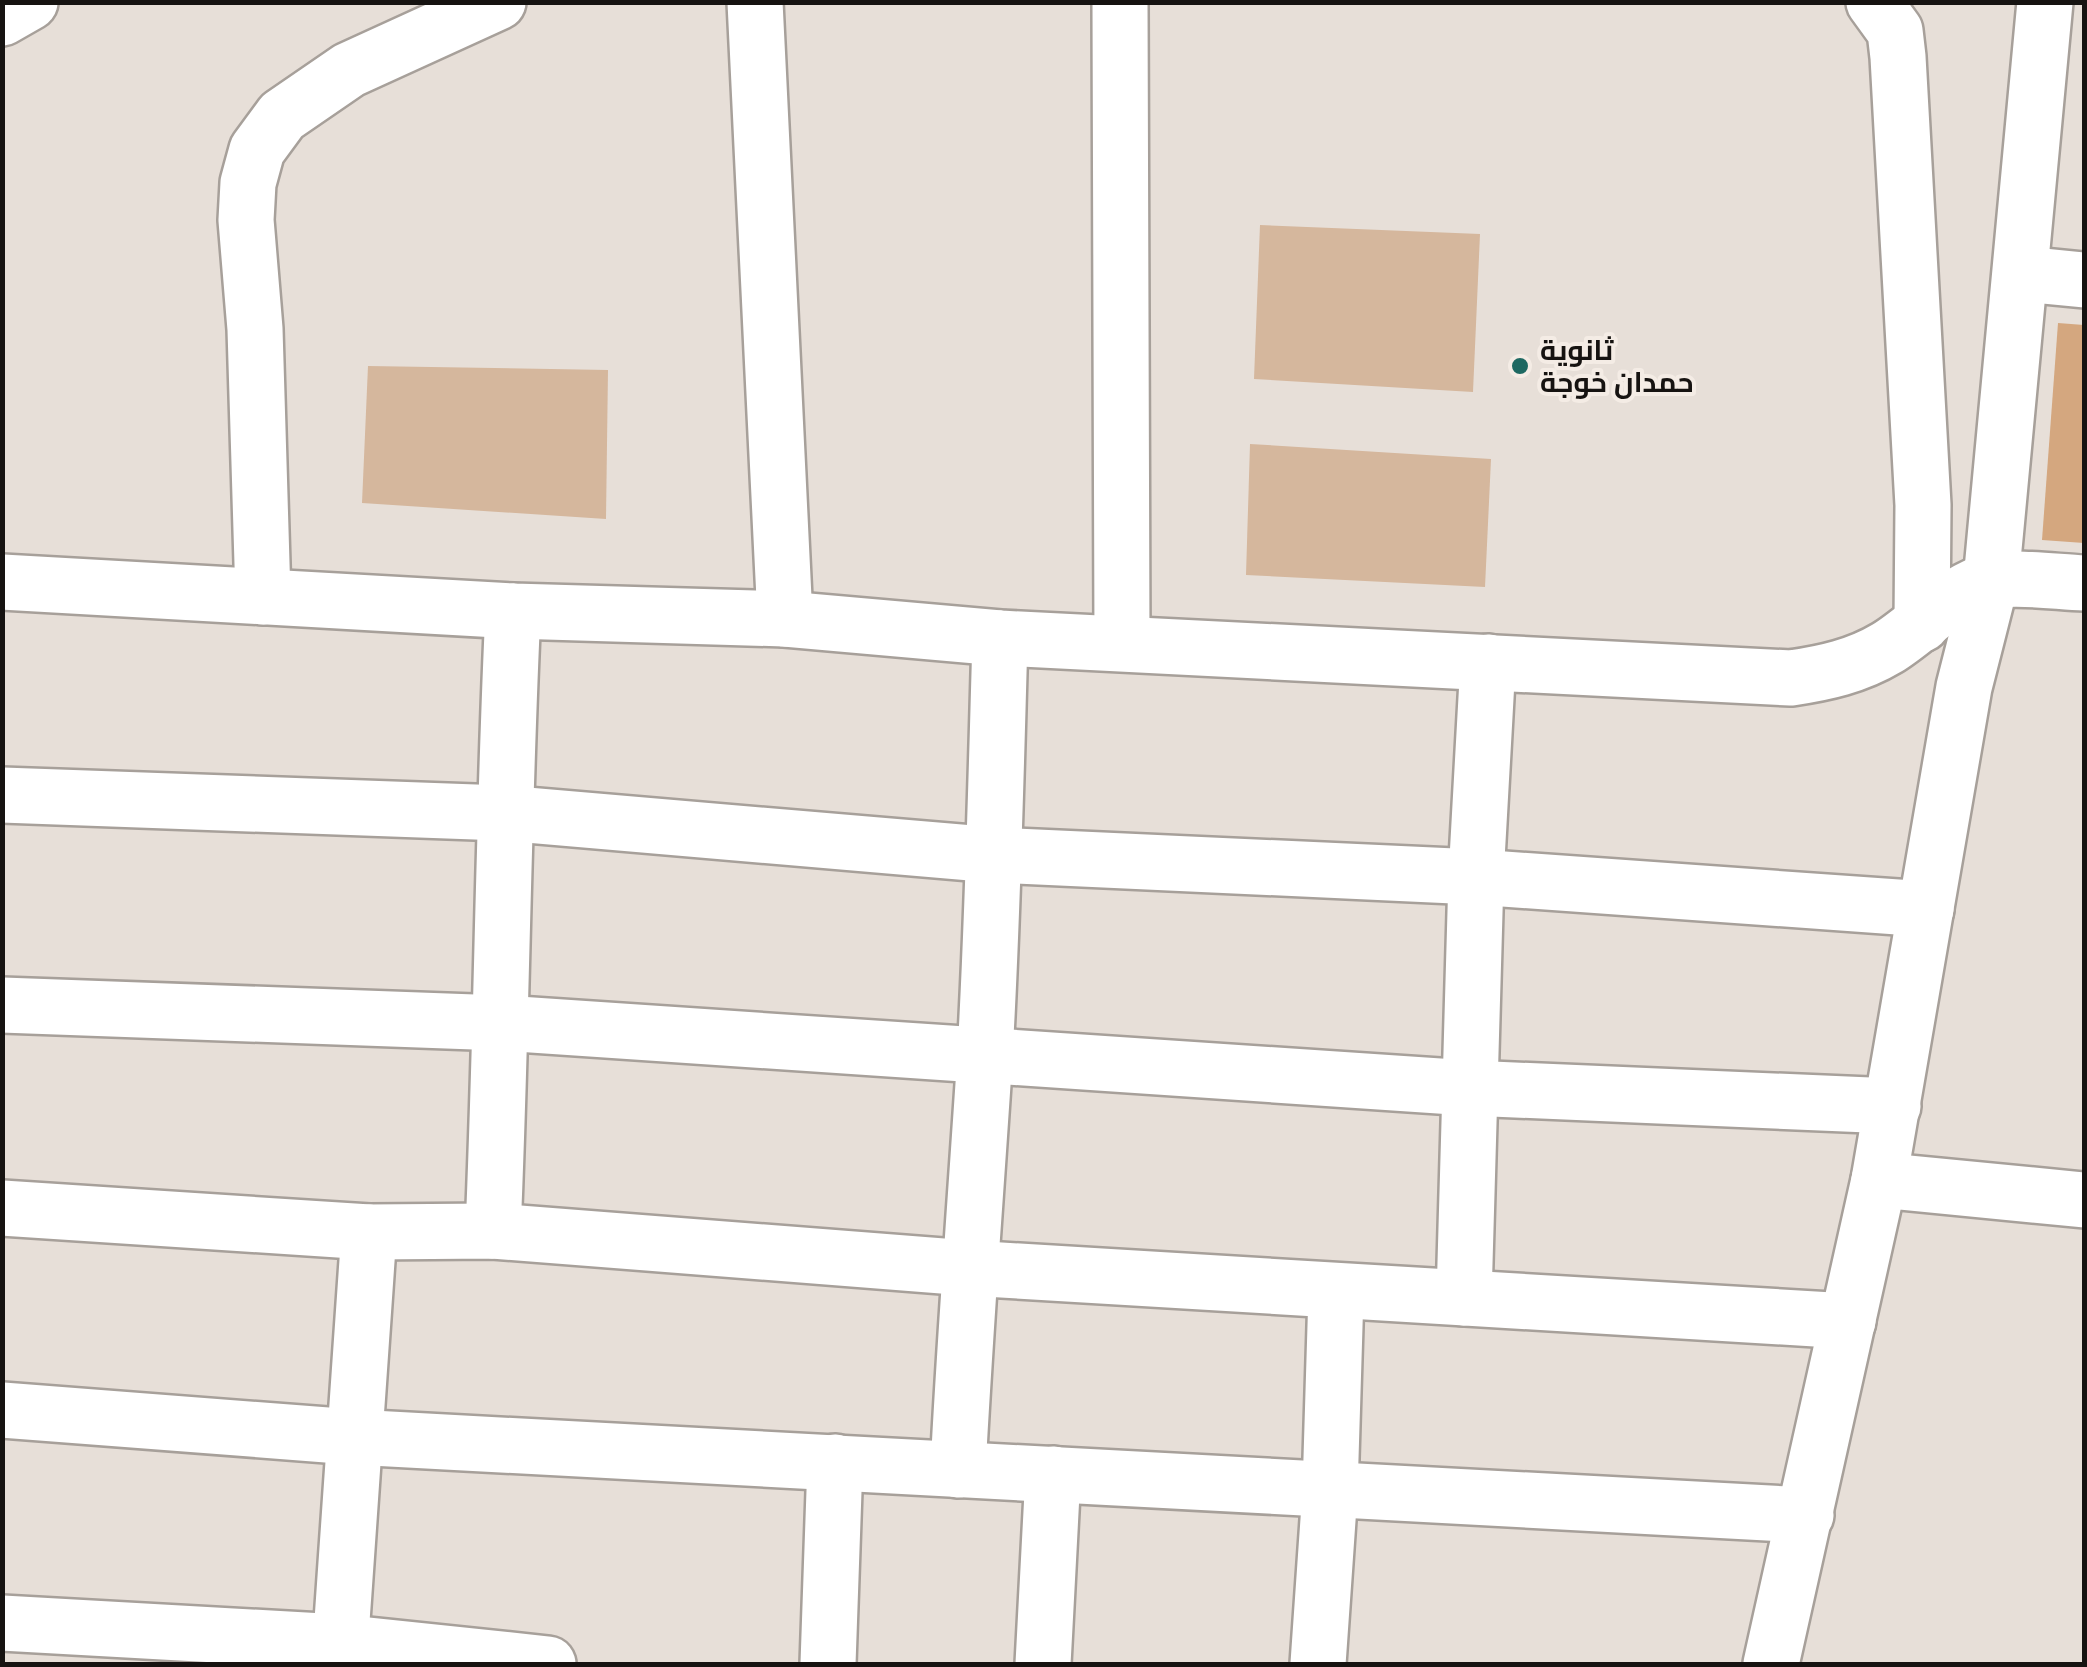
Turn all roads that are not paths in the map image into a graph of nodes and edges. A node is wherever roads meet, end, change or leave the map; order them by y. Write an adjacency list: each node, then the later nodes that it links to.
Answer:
1 (30, 2): 7 (street)
2 (755, 2): 15 (street)
3 (1120, 2): 18 (street)
4 (1874, 2): 16 (street)
5 (2045, 2): 8 (street)
6 (477, 5): 13 (street)
7 (2, 18)
8 (2022, 274): 9 (street); 10 (street)
9 (2084, 280)
10 (1991, 581): 12 (street); 16 (street); 24 (street)
11 (2, 582): 13 (street)
12 (2084, 583)
13 (263, 597): 14 (street)
14 (513, 610): 15 (street); 21 (street)
15 (785, 620): 17 (street)
16 (1922, 624): 19 (street)
17 (1000, 638): 18 (street); 22 (street)
18 (1122, 642): 19 (street)
19 (1488, 662): 23 (street)
20 (2, 795): 21 (street)
21 (503, 812): 22 (street); 26 (street)
22 (994, 854): 23 (street); 27 (street)
23 (1476, 877): 24 (street); 28 (street)
24 (1926, 909): 29 (street)
25 (2, 1005): 26 (street)
26 (502, 1022): 27 (street); 33 (street)
27 (985, 1055): 28 (street); 35 (street)
28 (1469, 1088): 29 (street); 37 (street)
29 (1893, 1106): 30 (street)
30 (1879, 1180): 31 (street); 38 (street)
31 (2084, 1200)
32 (2, 1208): 34 (street)
33 (492, 1231): 34 (street); 35 (street)
34 (370, 1232): 40 (street)
35 (968, 1268): 36 (street); 42 (street)
36 (1336, 1293): 37 (street); 44 (street)
37 (1464, 1298): 38 (street)
38 (1848, 1321): 45 (street)
39 (2, 1410): 40 (street)
40 (353, 1436): 41 (street); 47 (street)
41 (835, 1462): 42 (street); 49 (street)
42 (958, 1470): 43 (street)
43 (1053, 1474): 44 (street); 50 (street)
44 (1330, 1491): 45 (street); 51 (street)
45 (1806, 1516): 52 (street)
46 (2, 1624): 47 (street)
47 (340, 1654): 48 (street)
48 (548, 1664)
49 (828, 1664)
50 (1044, 1664)
51 (1318, 1664)
52 (1771, 1664)

